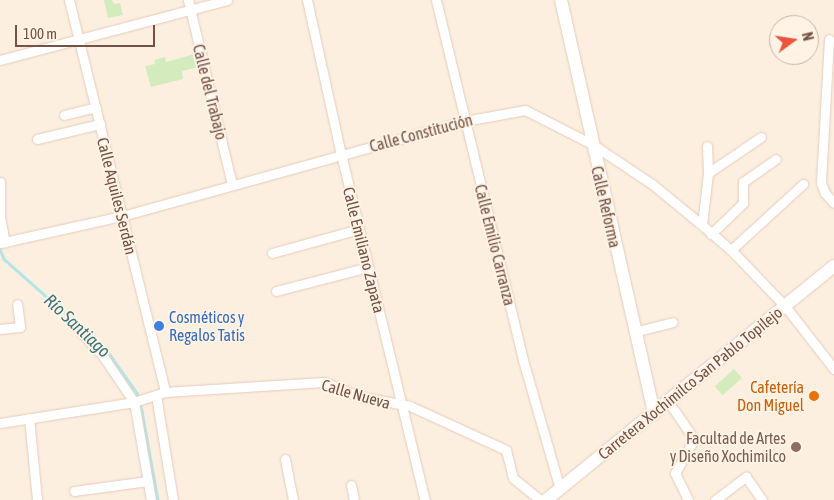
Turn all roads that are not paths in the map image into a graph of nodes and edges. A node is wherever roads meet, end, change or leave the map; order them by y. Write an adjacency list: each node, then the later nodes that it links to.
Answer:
1 (69, 0): 8 (street, Calle Aquiles Serdán)
2 (188, 0): 7 (street, Calle del Trabajo)
3 (227, 0): 7 (street)
4 (307, 0): 20 (street, Calle Emiliano Zapata)
5 (436, 0): 14 (street, Calle Emilio Carranza)
6 (560, 0): 18 (street, Calle Reforma)
7 (190, 9): 8 (street); 24 (street, Calle del Trabajo)
8 (79, 39): 10 (street); 12 (street, Calle Aquiles Serdán)
9 (829, 39): 11 (street)
10 (0, 60)
11 (831, 66): 26 (street)
12 (96, 107): 13 (street); 15 (street, Calle Aquiles Serdán)
13 (64, 115)
14 (465, 121): 18 (street, Calle Constitución); 20 (street, Calle Constitución); 54 (street, Calle Emilio Carranza)
15 (100, 124): 17 (street); 27 (street, Calle Aquiles Serdán)
16 (761, 137): 22 (street)
17 (37, 139)
18 (592, 144): 28 (street, Calle Constitución); 42 (street, Calle Reforma)
19 (708, 146): 22 (street)
20 (341, 154): 24 (street, Calle Constitución); 29 (street, Calle Emiliano Zapata)
21 (776, 159): 30 (street)
22 (708, 172): 28 (street)
23 (0, 182): 31 (street)
24 (232, 184): 27 (street, Calle Constitución)
25 (803, 184): 32 (street)
26 (834, 203)
27 (122, 216): 31 (street, Calle Constitución); 44 (street, Calle Aquiles Serdán)
28 (702, 225): 30 (street, Calle Constitución)
29 (359, 229): 33 (street); 35 (street, Calle Emiliano Zapata)
30 (712, 234): 32 (street, Calle Constitución)
31 (3, 243)
32 (731, 250): 38 (street, Calle Constitución)
33 (272, 253)
34 (834, 266): 38 (street, Carretera Xochimilco San Pablo Topilejo)
35 (368, 267): 36 (street); 47 (street, Calle Emiliano Zapata)
36 (276, 291)
37 (17, 304): 40 (street)
38 (785, 306): 43 (street, Calle Constitución); 46 (street, Carretera Xochimilco San Pablo Topilejo)
39 (673, 322): 42 (street)
40 (0, 329)
41 (81, 332): 45 (street)
42 (634, 332): 48 (street, Calle Reforma)
43 (834, 369)
44 (160, 393): 45 (street, Calle Nueva); 47 (street, Calle Nueva); 58 (street, Calle Aquiles Serdán)
45 (135, 402): 49 (street, Calle Nueva); 52 (street)
46 (668, 402): 48 (street, Carretera Xochimilco San Pablo Topilejo); 64 (street)
47 (402, 406): 61 (street, Calle Emiliano Zapata); 62 (street, Calle Nueva)
48 (654, 414): 54 (street, Carretera Xochimilco San Pablo Topilejo)
49 (29, 418): 50 (street, Calle Nueva); 56 (street)
50 (0, 423)
51 (285, 459): 59 (street)
52 (147, 481): 55 (street); 57 (street)
53 (351, 485): 60 (street)
54 (560, 489): 63 (street, Carretera Xochimilco San Pablo Topilejo)
55 (74, 491)
56 (37, 500)
57 (151, 500)
58 (173, 500)
59 (293, 500)
60 (354, 500)
61 (425, 500)
62 (540, 500)
63 (546, 500)
64 (688, 500)
65 (716, 500): 66 (street)
66 (762, 500)

